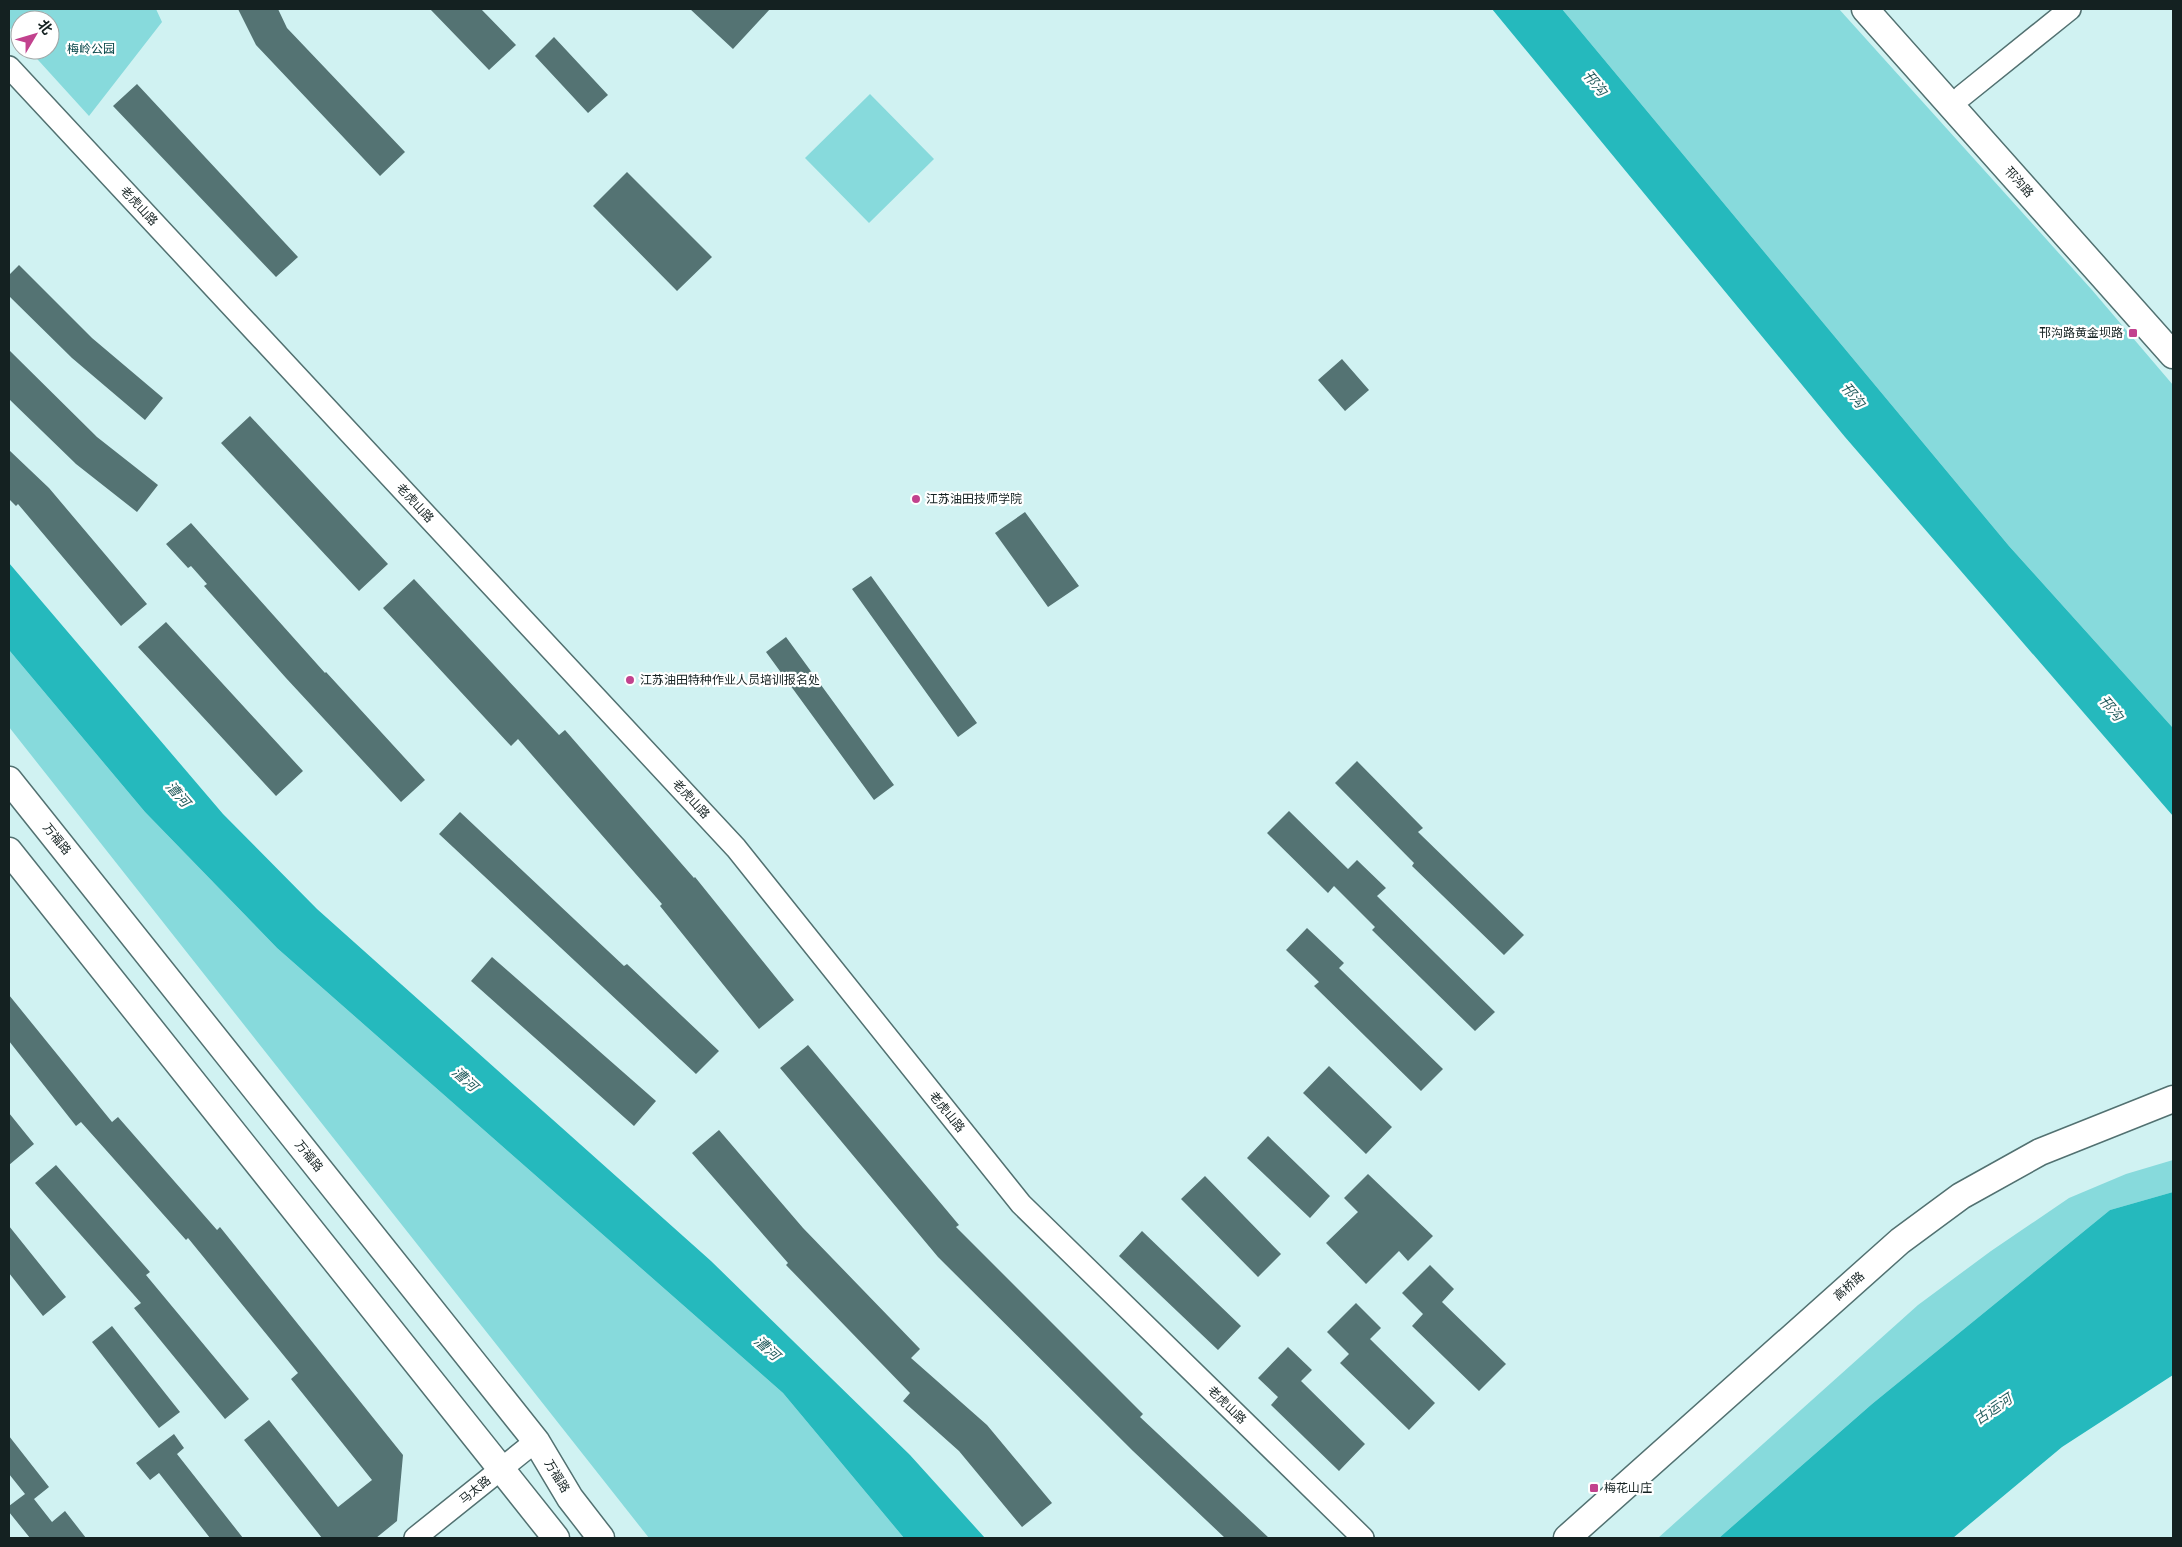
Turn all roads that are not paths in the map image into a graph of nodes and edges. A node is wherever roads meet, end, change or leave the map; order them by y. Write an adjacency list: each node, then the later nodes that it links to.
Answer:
1 (1865, 9): 7 (main road, 邗沟路)
2 (1885, 9): 5 (main road, 邗沟路)
3 (2070, 9): 5 (street)
4 (9, 67): 17 (street, 老虎山路)
5 (1962, 96): 6 (main road, 邗沟路)
6 (2173, 328)
7 (2173, 355)
8 (9, 780): 12 (main road, 万福路)
9 (9, 850): 13 (main road)
10 (2173, 1099): 18 (main road, 高桥路)
11 (2173, 1118): 19 (main road, 高桥路)
12 (536, 1441): 13 (street, 马太路); 16 (main road, 万福路)
13 (501, 1469): 14 (street, 马太路); 15 (main road)
14 (415, 1538)
15 (556, 1538)
16 (601, 1538)
17 (1363, 1538)
18 (1567, 1538)
19 (1591, 1538)

